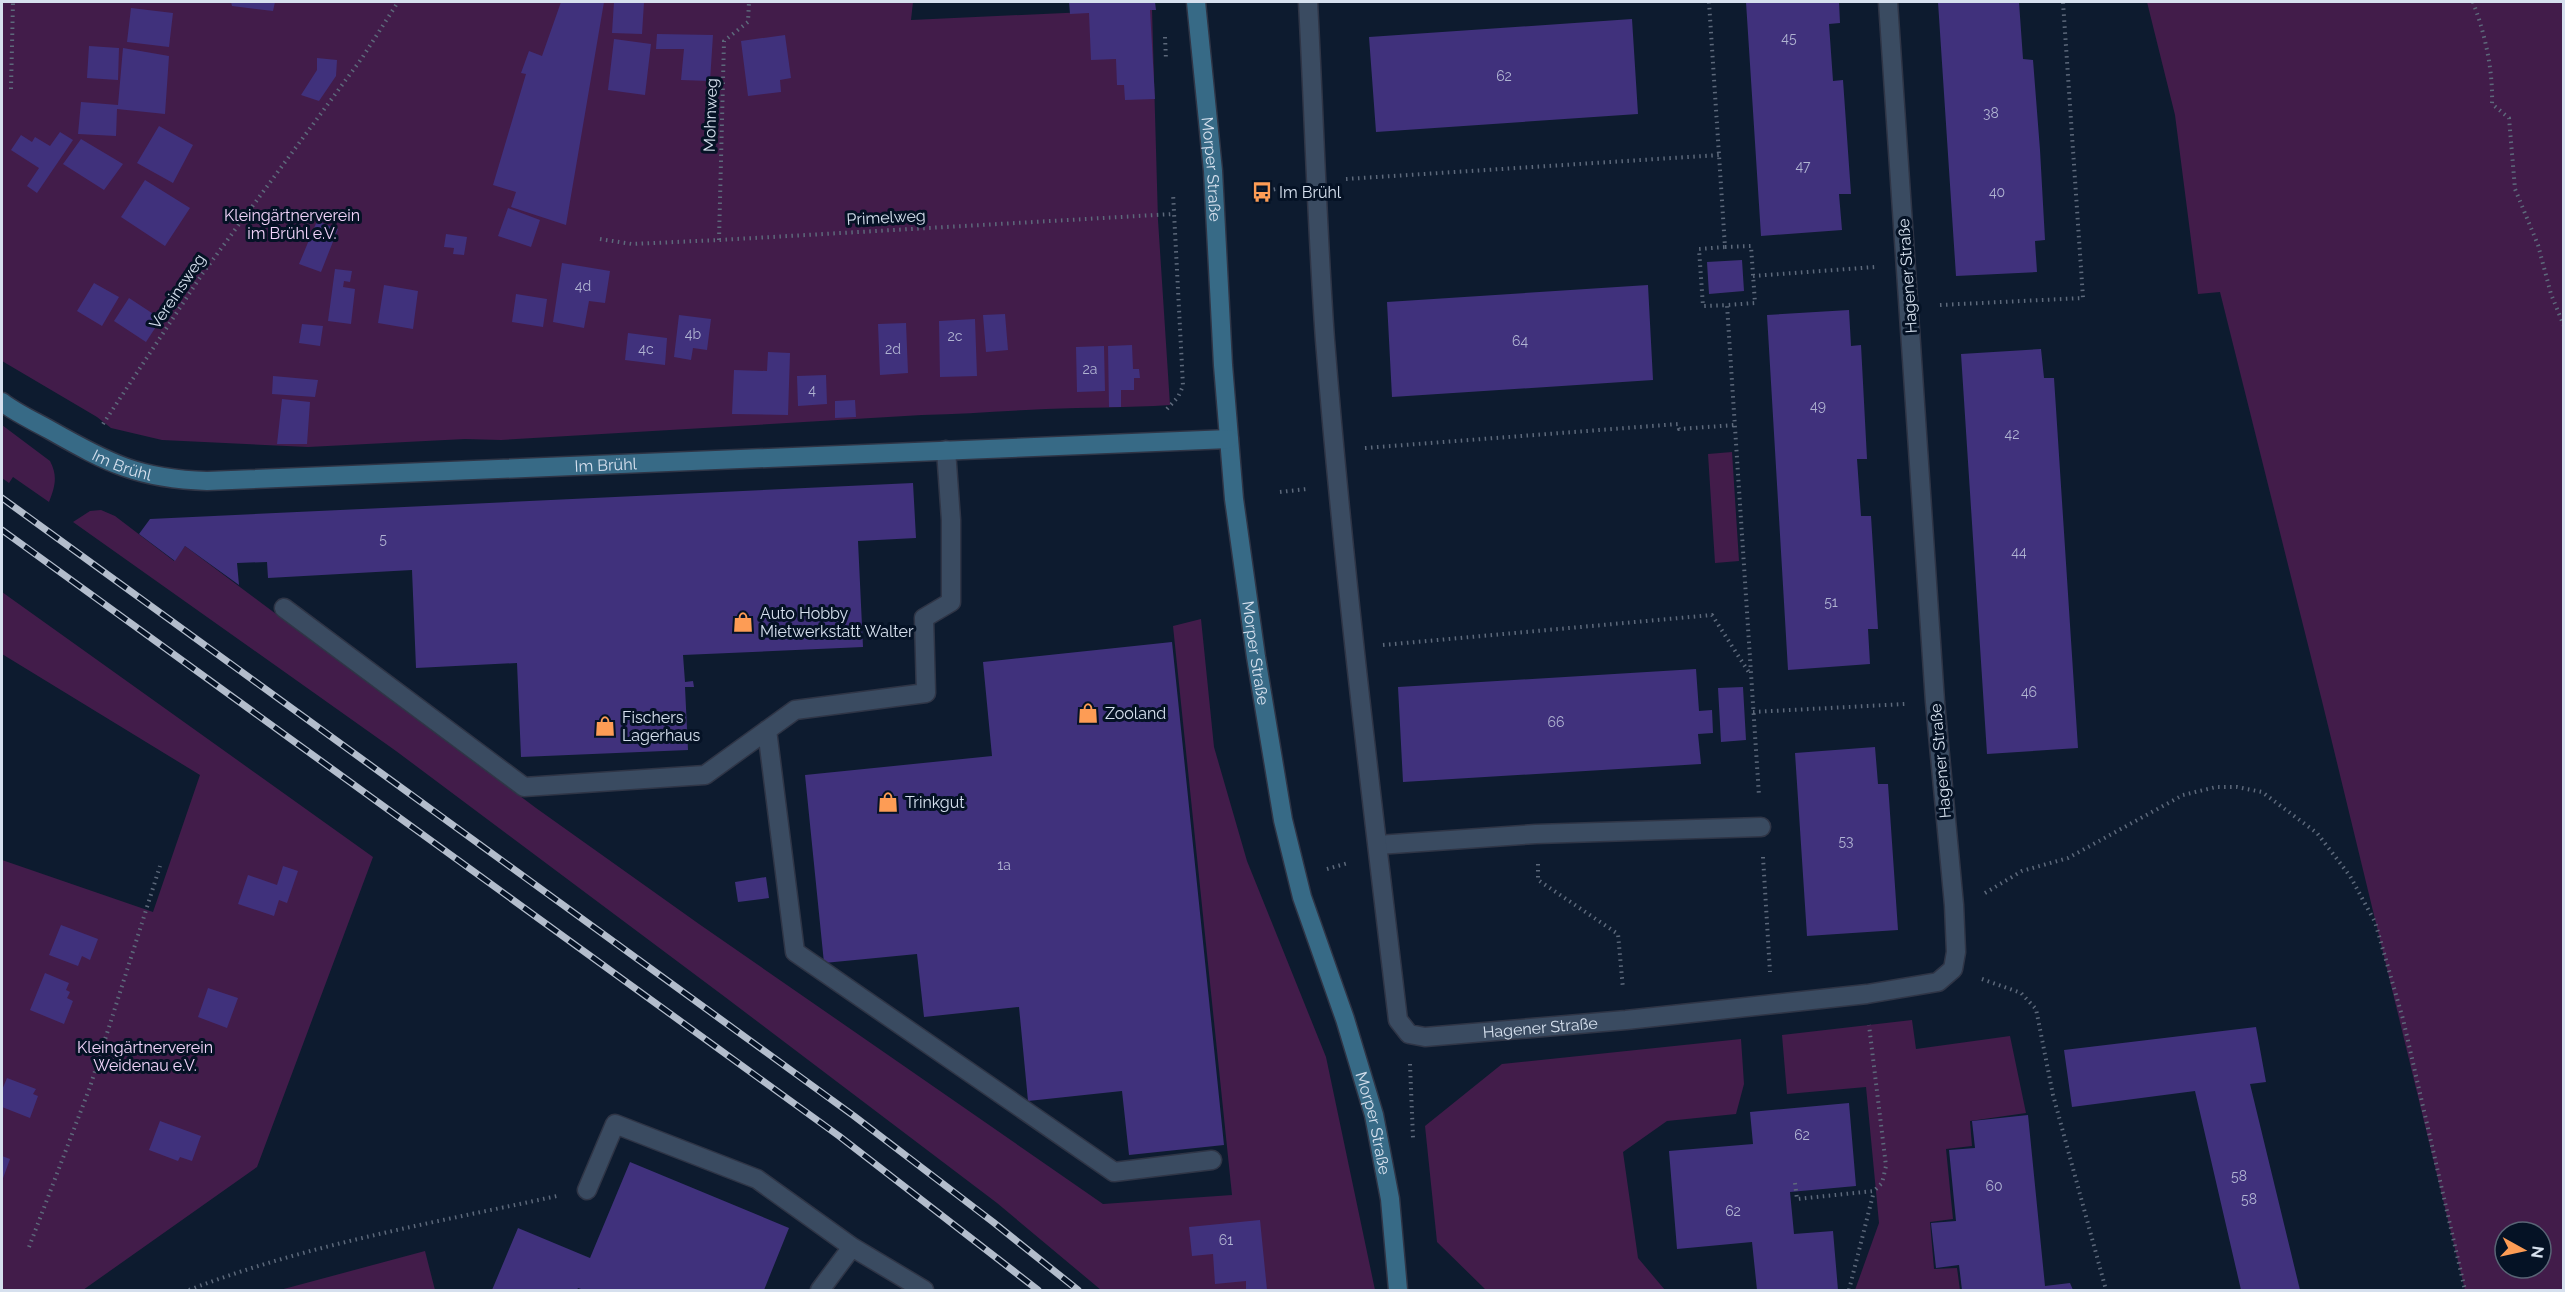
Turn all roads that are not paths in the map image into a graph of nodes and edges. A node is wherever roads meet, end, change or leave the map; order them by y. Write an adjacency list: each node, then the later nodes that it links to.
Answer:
1 (1196, 2): 5 (main road, Morper Straße)
2 (1308, 2): 10 (street)
3 (1888, 2): 10 (street, Hagener Straße)
4 (2, 402): 6 (main road, Im Brühl)
5 (1229, 439): 6 (main road, Im Brühl); 16 (main road, Morper Straße)
6 (946, 450): 8 (street)
7 (284, 608): 8 (street)
8 (767, 730): 11 (street)
9 (1761, 827): 10 (street)
10 (1378, 849)
11 (1212, 1160)
12 (587, 1190): 13 (street)
13 (852, 1246): 14 (street); 15 (street)
14 (820, 1290)
15 (924, 1290)
16 (1398, 1290)

